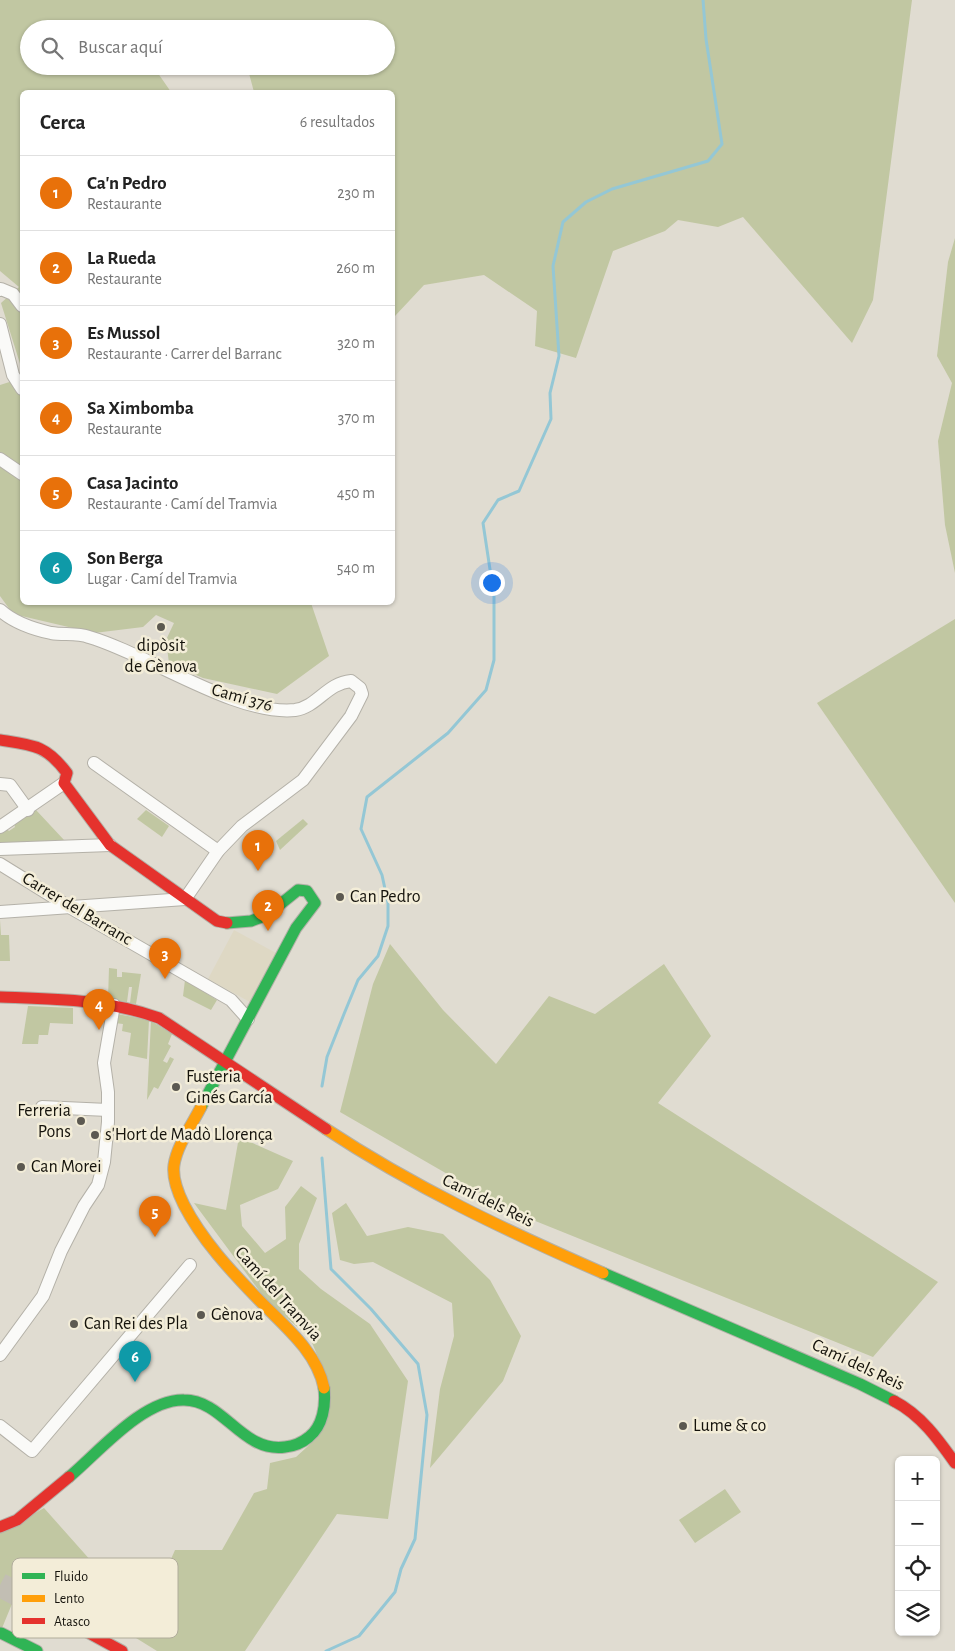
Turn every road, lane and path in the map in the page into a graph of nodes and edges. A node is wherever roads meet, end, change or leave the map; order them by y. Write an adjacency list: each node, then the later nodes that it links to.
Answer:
1 (0, 290): 2 (street)
2 (20, 303)
3 (0, 324): 4 (street)
4 (20, 386)
5 (0, 459): 6 (street)
6 (20, 473)
7 (0, 610): 16 (street, Camí 376)
8 (0, 740): 10 (main road)
9 (94, 763): 16 (street)
10 (64, 783): 12 (street); 14 (main road)
11 (0, 784): 12 (street)
12 (28, 810): 13 (street)
13 (0, 827)
14 (110, 845): 15 (street); 18 (main road)
15 (0, 849)
16 (218, 851): 18 (street, Camí 376)
17 (0, 864): 19 (street, Carrer del Barranc)
18 (185, 899): 19 (street); 24 (main road, Camí del Tramvia)
19 (71, 908): 20 (street); 22 (street, Carrer del Barranc)
20 (0, 912)
21 (0, 996): 23 (main road, Camí dels Reis)
22 (231, 1000): 24 (street, Carrer del Barranc); 25 (street)
23 (114, 1005): 26 (main road, Camí dels Reis); 28 (street)
24 (248, 1019): 25 (main road, Camí del Tramvia)
25 (233, 1049): 26 (main road, Camí del Tramvia)
26 (226, 1063): 33 (main road, Camí dels Reis); 34 (main road, Camí del Tramvia)
27 (42, 1106): 28 (street)
28 (108, 1110): 30 (street)
29 (190, 1265): 32 (street)
30 (6, 1341): 31 (street)
31 (0, 1355)
32 (0, 1426)
33 (955, 1463)
34 (0, 1527)
35 (1, 1633): 37 (main road)
36 (98, 1638): 38 (main road)
37 (37, 1651)
38 (122, 1651)

